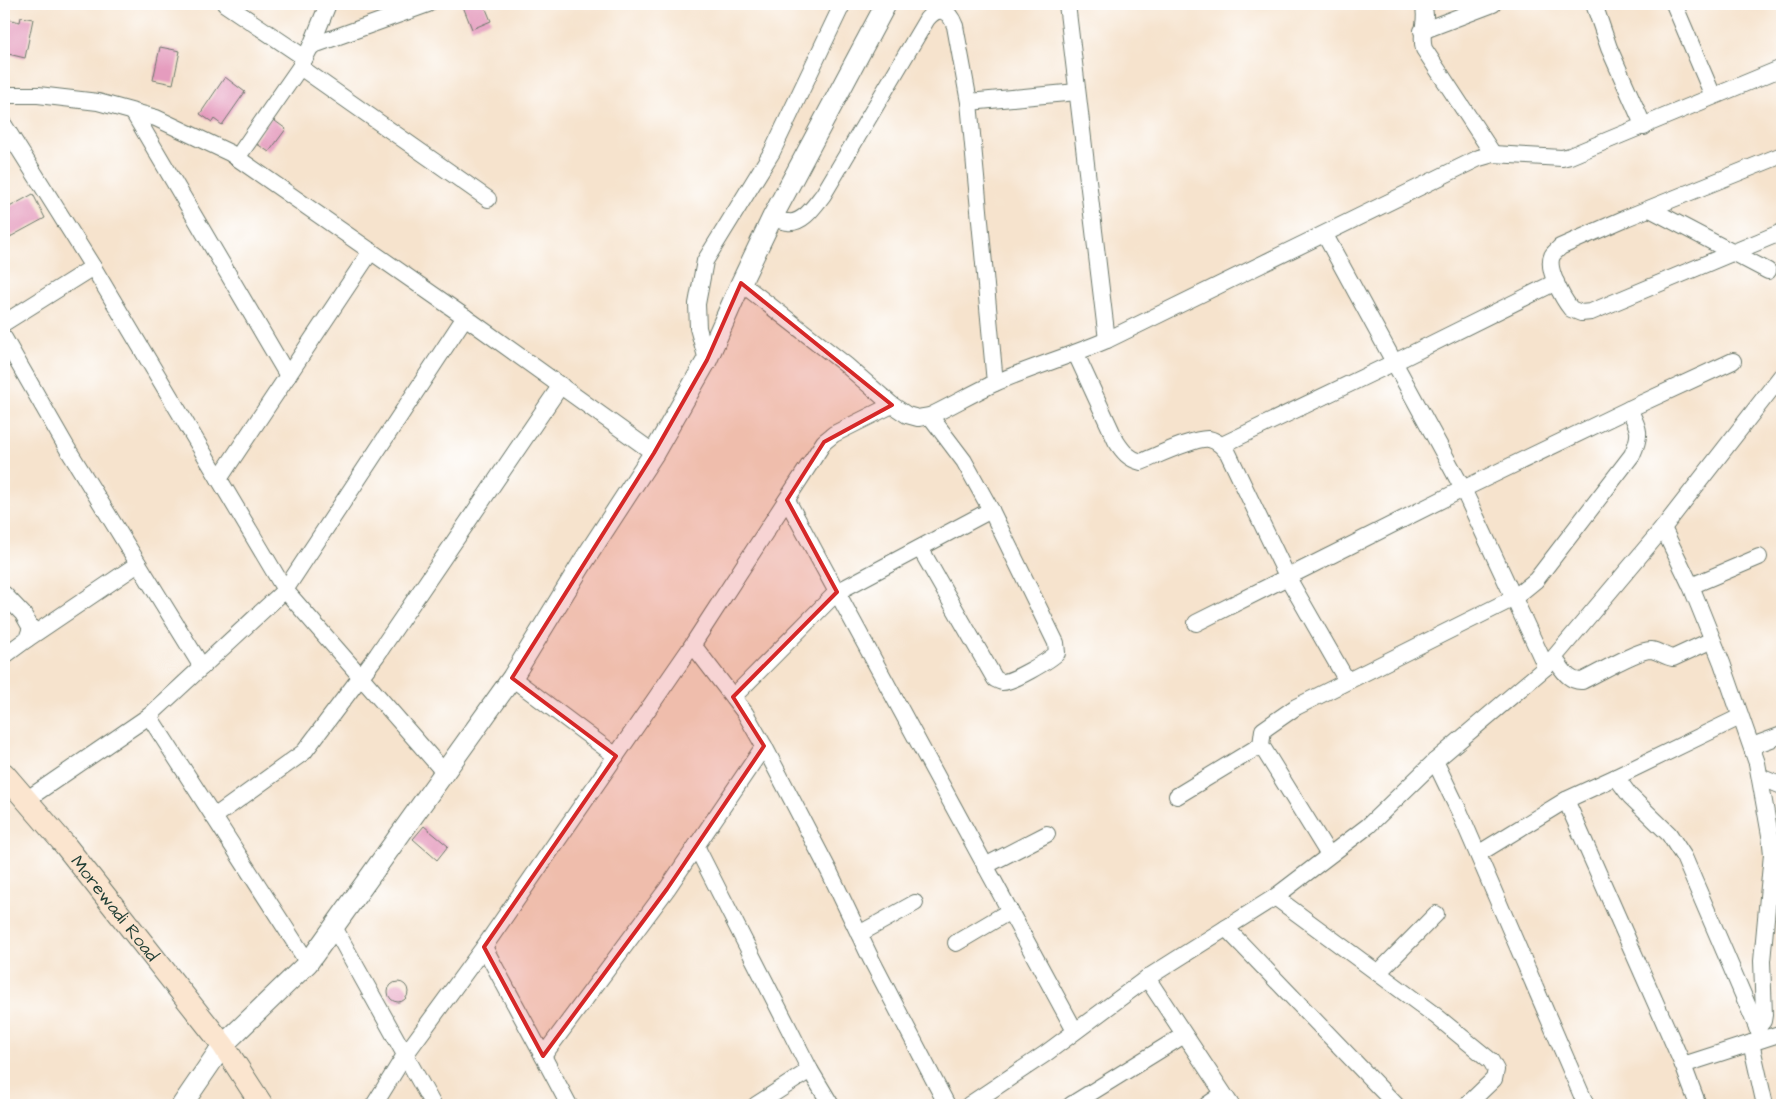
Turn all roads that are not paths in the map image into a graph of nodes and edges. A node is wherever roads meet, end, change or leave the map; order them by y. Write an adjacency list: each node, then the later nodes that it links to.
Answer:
1 (226, 4): 12 (street)
2 (328, 4): 12 (street)
3 (428, 4): 12 (street)
4 (886, 4): 26 (street)
5 (1067, 4): 14 (street)
6 (1423, 4): 11 (street)
7 (1493, 4): 11 (street)
8 (1594, 4): 20 (street)
9 (1674, 4): 16 (street)
10 (842, 5): 40 (street)
11 (1422, 31): 21 (street)
12 (305, 57): 23 (street); 24 (street)
13 (1782, 68): 16 (street)
14 (1077, 92): 17 (street); 38 (street)
15 (4, 95): 18 (street)
16 (1713, 96): 20 (street)
17 (968, 102): 26 (street); 45 (street)
18 (133, 112): 23 (street); 44 (street)
19 (4, 125): 31 (street)
20 (1644, 127): 21 (street)
21 (1493, 154): 28 (street)
22 (1782, 155): 25 (street)
23 (237, 158): 29 (street)
24 (488, 199)
25 (1650, 209): 30 (street); 33 (street)
26 (772, 218): 34 (street)
27 (1782, 232): 30 (street)
28 (1325, 235): 38 (street); 42 (street)
29 (371, 251): 35 (street); 44 (street)
30 (1733, 252): 32 (street); 33 (street)
31 (93, 267): 36 (street); 52 (street)
32 (1768, 271)
33 (1556, 282): 42 (street)
34 (741, 283): 40 (street); 47 (street)
35 (465, 316): 46 (street); 62 (street)
36 (4, 323)
37 (4, 338): 59 (street)
38 (1107, 340): 39 (street)
39 (1076, 354): 45 (street); 50 (street)
40 (707, 360): 51 (street)
41 (1733, 361): 48 (street)
42 (1395, 362): 50 (street); 53 (street)
43 (1782, 375): 56 (street)
44 (288, 376): 52 (street)
45 (995, 383): 49 (street)
46 (561, 385): 51 (street); 73 (street)
47 (892, 405): 49 (street); 54 (street)
48 (1629, 409): 53 (street); 65 (street)
49 (930, 416): 55 (street)
50 (1222, 445): 60 (street)
51 (654, 453): 74 (street)
52 (219, 479): 62 (street)
53 (1463, 489): 60 (street); 65 (street)
54 (786, 500): 63 (street); 69 (street)
55 (990, 510): 57 (street); 57 (street)
56 (1663, 528): 61 (street); 71 (street)
57 (920, 548): 63 (street)
58 (1759, 557): 61 (street)
59 (138, 564): 67 (street); 72 (street)
60 (1288, 578): 66 (street); 75 (street)
61 (1691, 586): 68 (street)
62 (285, 590): 72 (street); 73 (street)
63 (836, 592): 76 (street); 98 (street)
64 (4, 594): 67 (street)
65 (1514, 598): 71 (street); 75 (street)
66 (1196, 623)
67 (27, 639): 70 (street)
68 (1712, 640): 71 (street); 78 (street)
69 (693, 645): 76 (street); 83 (street)
70 (4, 656)
71 (1550, 662): 84 (street)
72 (202, 667): 77 (street)
73 (360, 677): 85 (street); 93 (street)
74 (512, 678): 83 (street); 85 (street)
75 (1347, 681): 80 (street)
76 (732, 697): 81 (street)
77 (149, 716): 91 (street); 93 (street)
78 (1740, 717): 82 (street); 87 (street)
79 (1782, 735): 82 (street)
80 (1261, 745): 90 (street); 97 (street)
81 (764, 746): 95 (street); 105 (street)
82 (1752, 746): 88 (street)
83 (616, 756): 107 (street)
84 (1435, 761): 96 (street); 97 (street)
85 (444, 772): 103 (street)
86 (4, 774): 91 (main road, Morewadi Road)
87 (1616, 777): 92 (street); 114 (street)
88 (1760, 777): 89 (street); 114 (street)
89 (1782, 786)
90 (1177, 796)
91 (26, 800): 115 (main road, Morewadi Road)
92 (1566, 800): 96 (street); 118 (street)
93 (214, 817): 108 (street)
94 (1047, 834): 98 (street)
95 (696, 846): 117 (street); 119 (street)
96 (1478, 854): 135 (street)
97 (1329, 855): 99 (street)
98 (985, 866): 101 (street)
99 (1274, 897): 104 (street); 109 (street)
100 (915, 903): 105 (street)
101 (1010, 911): 106 (street); 111 (street)
102 (1436, 914): 109 (street)
103 (334, 927): 108 (street); 116 (street)
104 (1226, 928): 110 (street); 133 (street)
105 (859, 934): 129 (street)
106 (956, 943)
107 (484, 947): 116 (street); 117 (street)
108 (308, 963): 115 (street)
109 (1378, 973): 134 (street)
110 (1147, 978): 111 (street); 113 (street)
111 (1075, 1031): 120 (street)
112 (1782, 1033): 114 (street)
113 (1184, 1035): 121 (street); 131 (street)
114 (1757, 1037): 118 (street); 137 (street)
115 (223, 1045): 122 (street); 123 (main road, Morewadi Road)
116 (405, 1054): 124 (street); 125 (street)
117 (543, 1056): 126 (street)
118 (1683, 1065): 136 (street)
119 (810, 1070): 127 (street); 128 (street)
120 (993, 1099): 130 (street)
121 (1227, 1100): 132 (street)
122 (182, 1105)
123 (262, 1105)
124 (374, 1105)
125 (433, 1105)
126 (569, 1105)
127 (756, 1105)
128 (831, 1105)
129 (947, 1105)
130 (969, 1105)
131 (1071, 1105)
132 (1207, 1105)
133 (1396, 1105)
134 (1468, 1105)
135 (1586, 1105)
136 (1698, 1105)
137 (1765, 1105)

